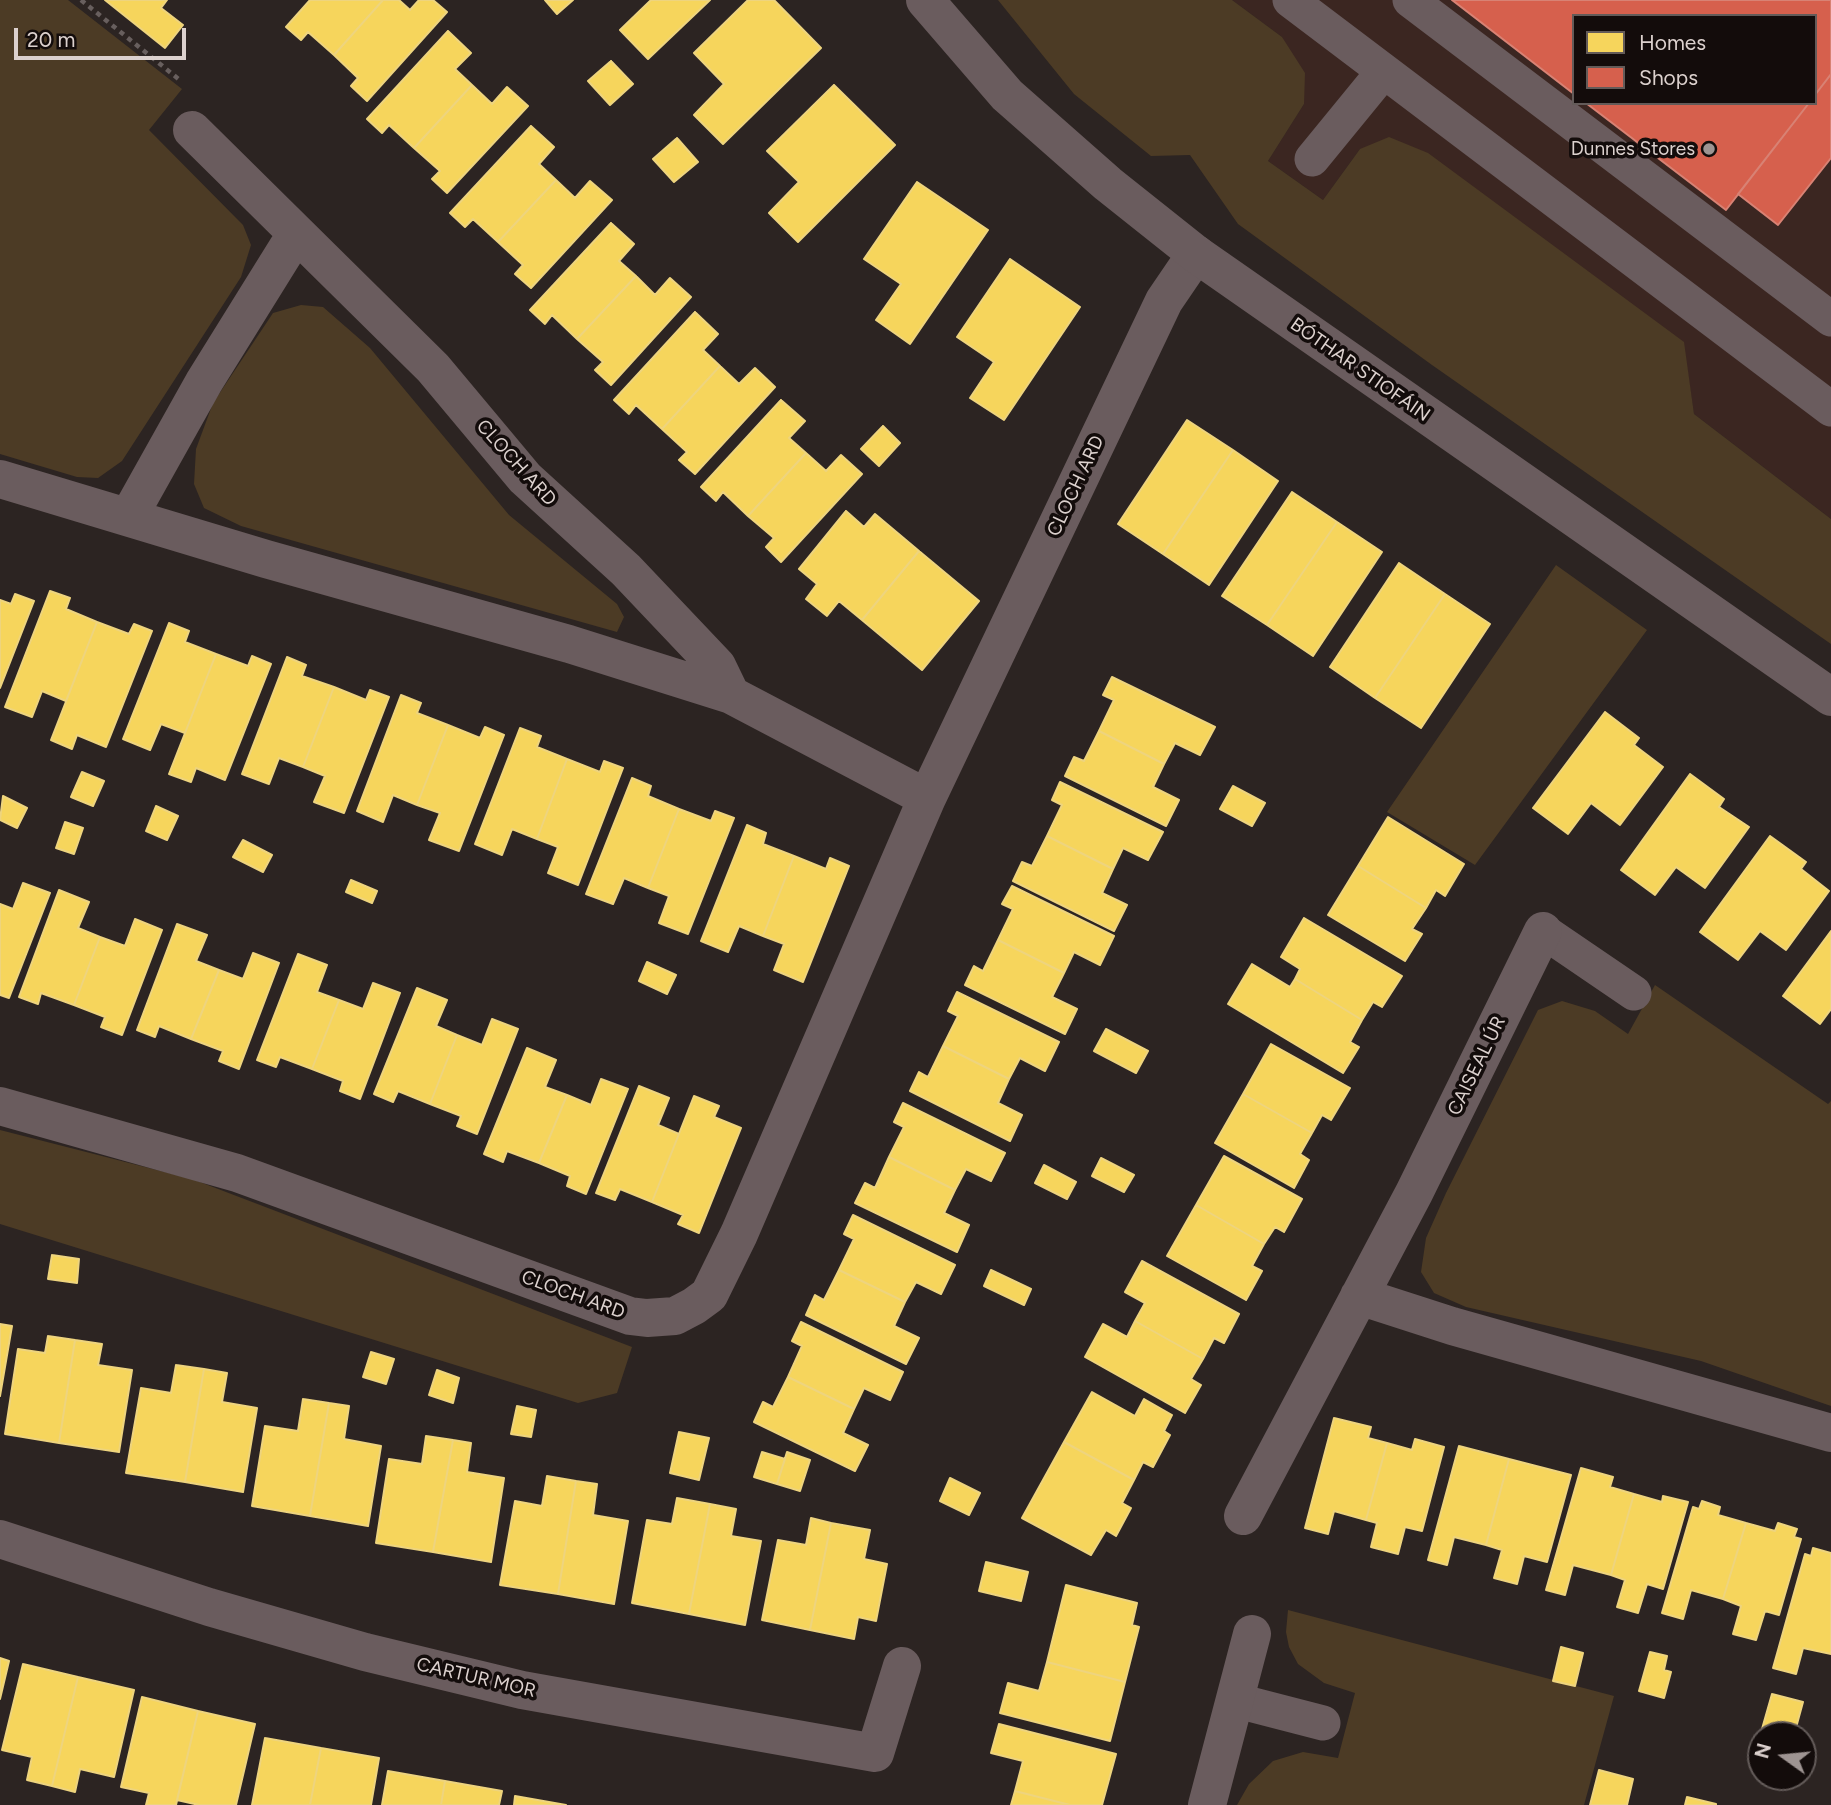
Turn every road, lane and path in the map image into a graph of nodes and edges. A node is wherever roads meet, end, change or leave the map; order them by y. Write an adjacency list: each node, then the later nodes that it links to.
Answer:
1 (81, 0): 6 (path)
2 (925, 0): 10 (street, BÓTHAR STIOFÁIN)
3 (1290, 0): 5 (lane)
4 (1410, 0): 11 (lane)
5 (1384, 71): 8 (lane); 12 (lane)
6 (183, 83)
7 (192, 130): 9 (street, CLOCH ARD)
8 (1312, 159)
9 (296, 234): 14 (street); 15 (street, CLOCH ARD)
10 (1196, 254): 16 (street, BÓTHAR STIOFÁIN); 17 (street, CLOCH ARD)
11 (1831, 319)
12 (1827, 397)
13 (0, 479): 14 (street)
14 (129, 516): 15 (street)
15 (731, 695): 17 (street)
16 (1831, 697)
17 (927, 798): 20 (street, CLOCH ARD)
18 (1543, 931): 19 (lane, CAISEAL ÚR); 21 (street, CAISEAL ÚR)
19 (1634, 993)
20 (0, 1106)
21 (1359, 1296): 22 (street); 23 (street, CAISEAL ÚR)
22 (1831, 1433)
23 (1243, 1516)
24 (0, 1539): 26 (street, CARTUR MOR)
25 (1252, 1634): 27 (street)
26 (902, 1666)
27 (1234, 1699): 28 (lane); 29 (street)
28 (1323, 1723)
29 (1207, 1805)

